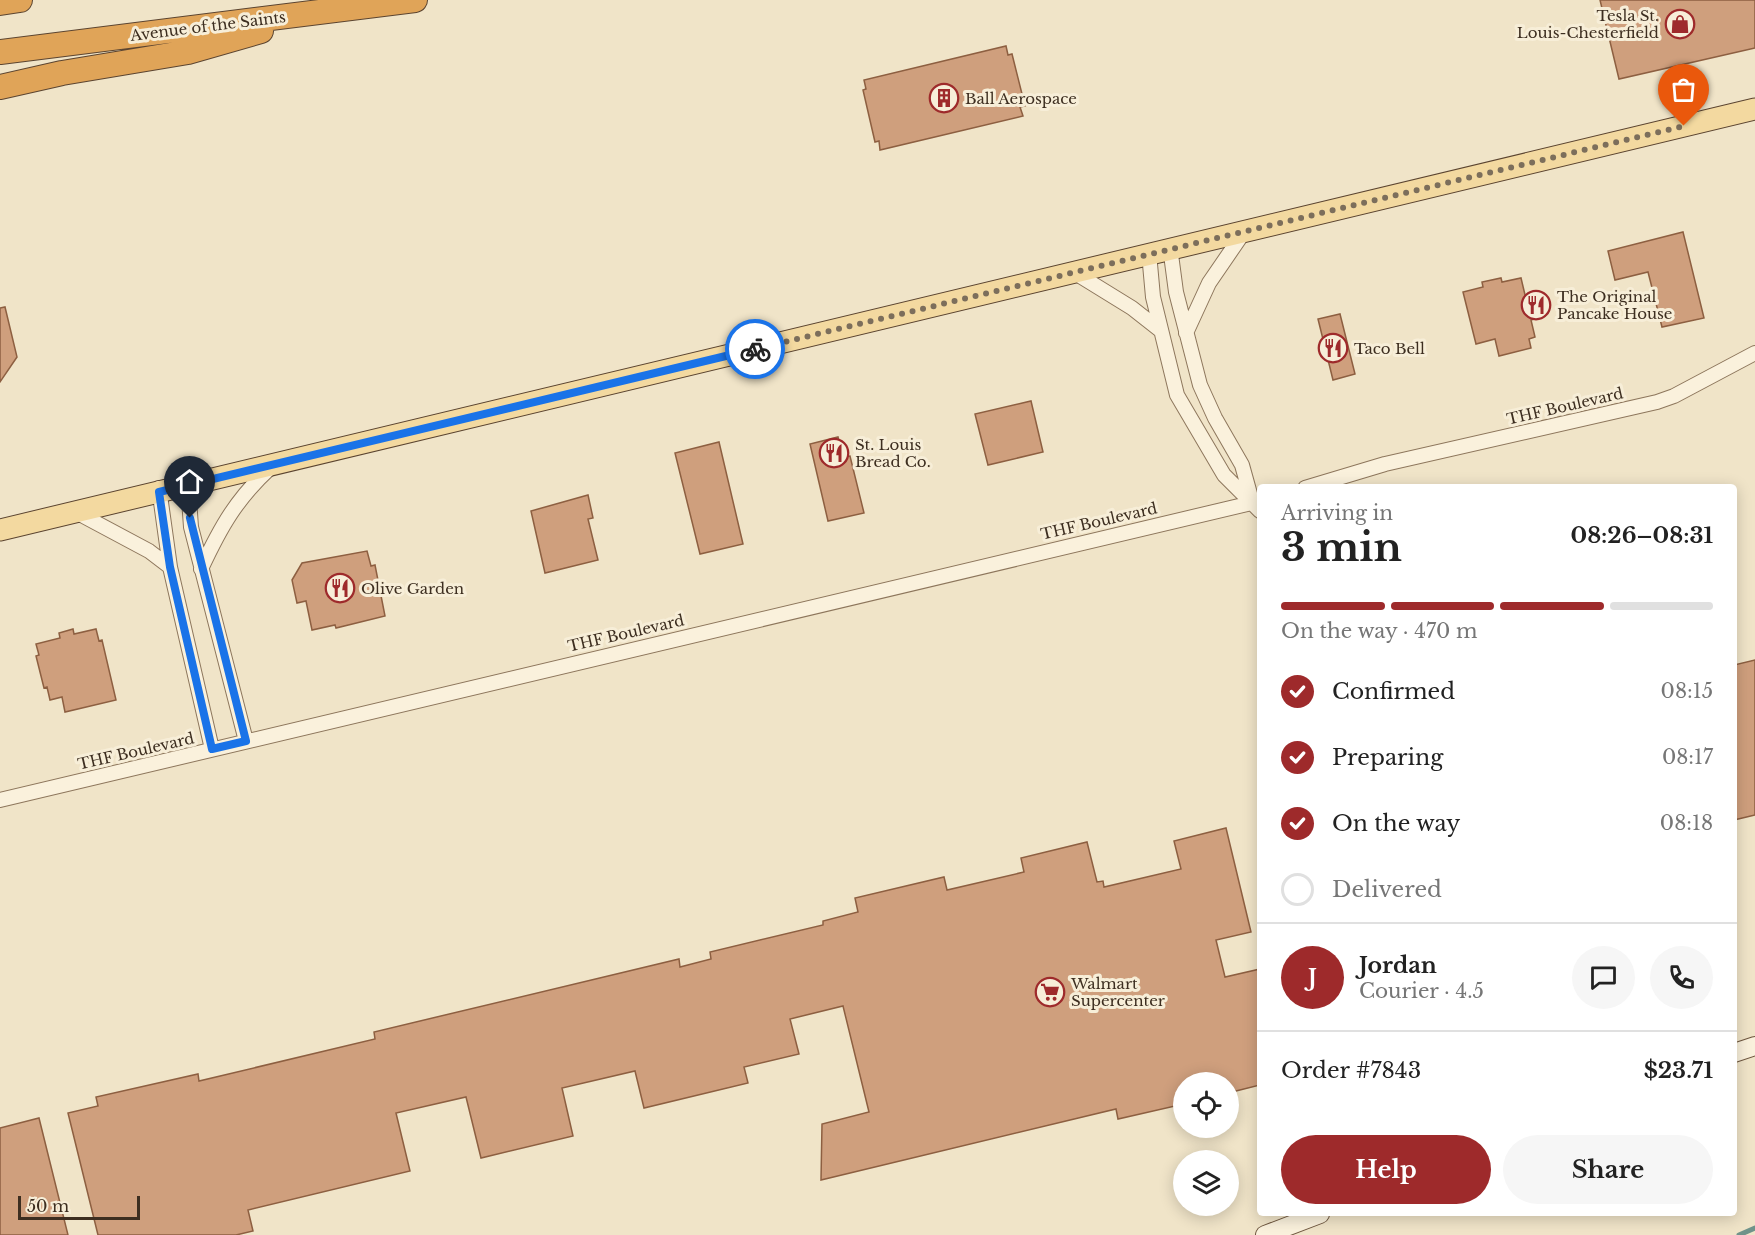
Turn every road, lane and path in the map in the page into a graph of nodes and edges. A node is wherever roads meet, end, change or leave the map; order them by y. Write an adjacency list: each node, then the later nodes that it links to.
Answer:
1 (20, 0): 3 (highway)
2 (415, 0): 4 (highway, Avenue of the Saints)
3 (0, 3)
4 (339, 10): 5 (highway, Avenue of the Saints); 6 (highway)
5 (0, 52)
6 (0, 87)
7 (1755, 109): 8 (main road)
8 (1246, 229): 9 (main road); 13 (street)
9 (1170, 248): 10 (main road); 13 (street)
10 (1149, 253): 11 (main road); 12 (street)
11 (1072, 272): 12 (street); 15 (main road)
12 (1160, 330): 20 (street)
13 (1186, 333): 19 (street)
14 (1755, 353): 16 (street, THF Boulevard)
15 (275, 464): 17 (main road); 25 (street)
16 (1318, 484)
17 (188, 485): 18 (main road); 25 (street)
18 (159, 490): 22 (main road); 24 (street)
19 (1257, 502)
20 (1257, 504)
21 (1257, 505): 26 (street, THF Boulevard)
22 (76, 512): 23 (main road); 24 (street)
23 (0, 530)
24 (170, 567): 27 (street)
25 (201, 569): 26 (street)
26 (246, 741): 27 (street, THF Boulevard)
27 (212, 749): 28 (street, THF Boulevard)
28 (0, 800)
29 (1755, 1046): 30 (street)
30 (1737, 1052)
31 (1315, 1216): 32 (street)
32 (1265, 1235)

